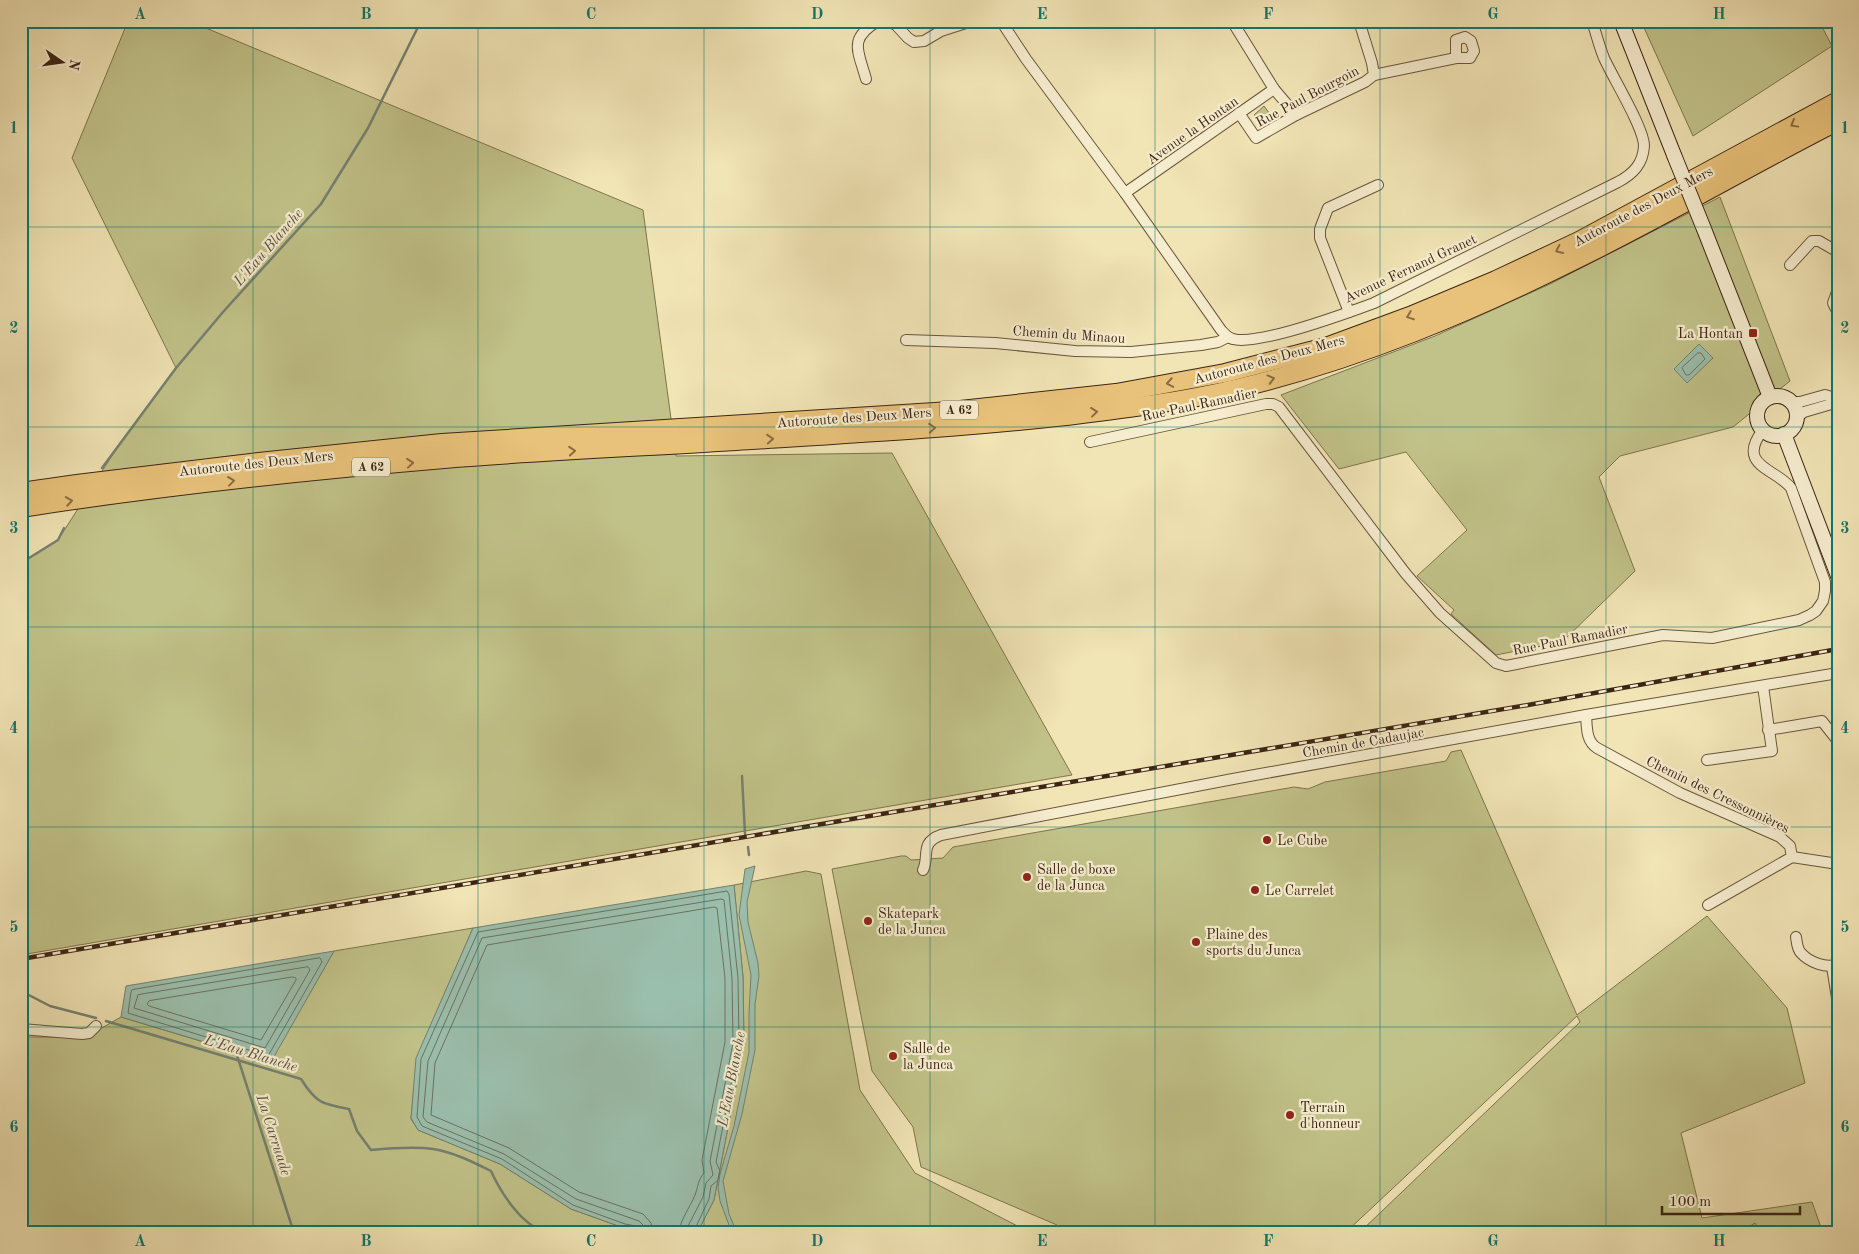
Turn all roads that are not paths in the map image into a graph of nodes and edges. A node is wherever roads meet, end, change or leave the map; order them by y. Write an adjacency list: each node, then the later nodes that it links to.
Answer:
1 (878, 21): 11 (street)
2 (889, 21): 3 (street)
3 (972, 21)
4 (1001, 21): 18 (street)
5 (1232, 21): 12 (street)
6 (1358, 21): 10 (street, Rue Paul Bourgoin)
7 (1592, 21): 22 (street, Avenue Fernand Granet)
8 (1621, 21): 26 (main road, bridge)
9 (1456, 58): 10 (street)
10 (1374, 76): 15 (street, Rue Paul Bourgoin)
11 (866, 79)
12 (1274, 89): 14 (street, Avenue la Hontan); 15 (street)
13 (1838, 101): 33 (highway, Autoroute des Deux Mers / A 62, one-way to 33)
14 (1239, 113): 15 (street, Rue Paul Bourgoin); 18 (street, Avenue la Hontan)
15 (1296, 116)
16 (1838, 122): 34 (highway, Autoroute des Deux Mers / A 62, one-way to 16)
17 (1378, 185): 22 (street)
18 (1125, 193): 24 (street)
19 (1838, 252): 20 (street)
20 (1790, 265)
21 (1838, 289): 23 (street)
22 (1349, 312): 24 (street, Avenue Fernand Granet)
23 (1838, 313)
24 (1228, 337): 25 (street, Chemin du Minaou)
25 (906, 340)
26 (1770, 397): 28 (main road); 30 (main road)
27 (1838, 400): 28 (street); 29 (street)
28 (1791, 402): 29 (main road)
29 (1797, 418): 31 (main road)
30 (1763, 430): 31 (main road); 32 (street, Rue Paul Ramadier)
31 (1784, 434): 35 (main road)
32 (1090, 442)
33 (21, 492)
34 (21, 508)
35 (1838, 576)
36 (1836, 673): 37 (street, Chemin de Cadaujac)
37 (1763, 686): 38 (street, Chemin de Cadaujac); 39 (street)
38 (1586, 716): 42 (street, Chemin des Cressonnières); 44 (street, Chemin de Cadaujac)
39 (1768, 730): 40 (street); 41 (street)
40 (1837, 740)
41 (1707, 760)
42 (1792, 857): 43 (street); 45 (street)
43 (1837, 862)
44 (923, 870)
45 (1708, 905)
46 (1796, 937): 47 (street)
47 (1835, 966): 48 (street)
48 (1838, 1004)
49 (96, 1026): 50 (street)
50 (21, 1029)

